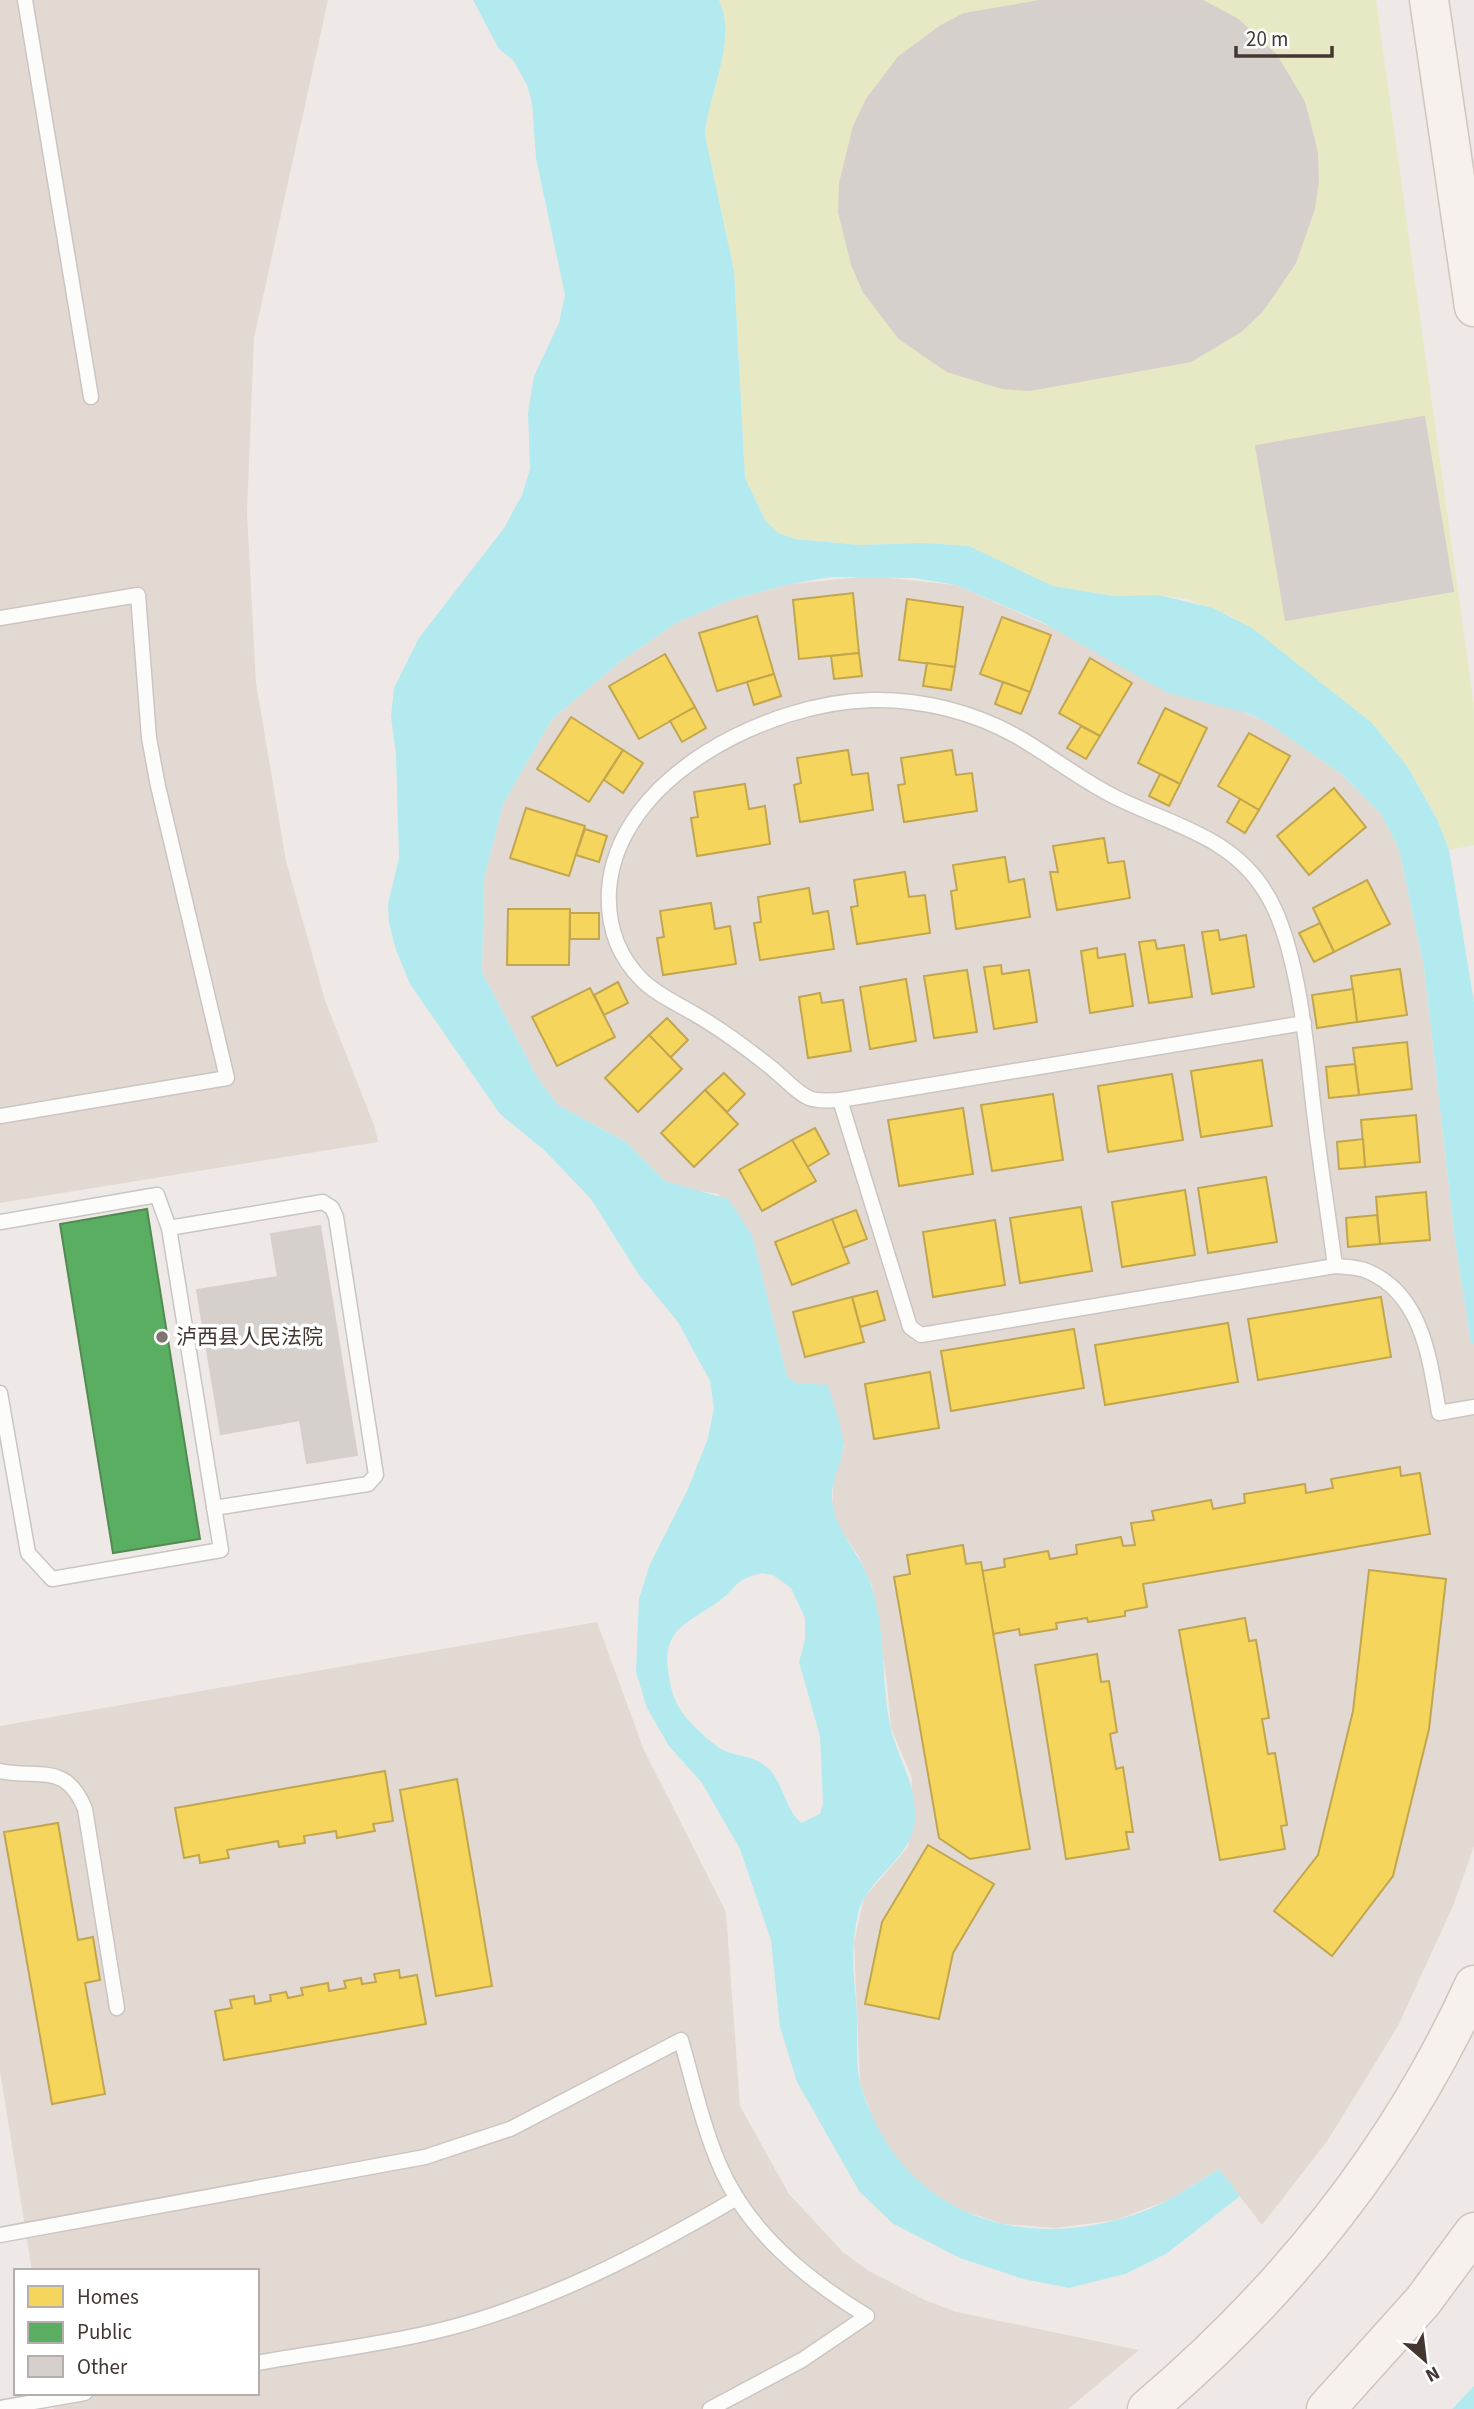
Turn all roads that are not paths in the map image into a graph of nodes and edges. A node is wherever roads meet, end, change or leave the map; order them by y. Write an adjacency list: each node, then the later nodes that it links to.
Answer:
1 (25, 0): 4 (lane)
2 (1429, 0): 3 (main road)
3 (1474, 307)
4 (91, 397)
5 (0, 618): 8 (lane)
6 (1304, 1023): 7 (lane); 7 (lane); 11 (lane)
7 (840, 1100): 11 (lane)
8 (0, 1116)
9 (0, 1222): 10 (lane)
10 (169, 1228): 15 (lane); 15 (lane)
11 (1335, 1266): 13 (lane)
12 (0, 1393): 14 (lane)
13 (1474, 1407)
14 (4, 1441): 15 (lane)
15 (214, 1508)
16 (0, 1771): 18 (lane)
17 (1474, 1985): 26 (main road)
18 (117, 2008)
19 (737, 2198): 21 (lane); 22 (lane); 25 (lane)
20 (1474, 2232): 27 (main road)
21 (0, 2235)
22 (259, 2363)
23 (74, 2395): 24 (lane)
24 (0, 2409)
25 (710, 2409)
26 (1147, 2409)
27 (1326, 2409)

